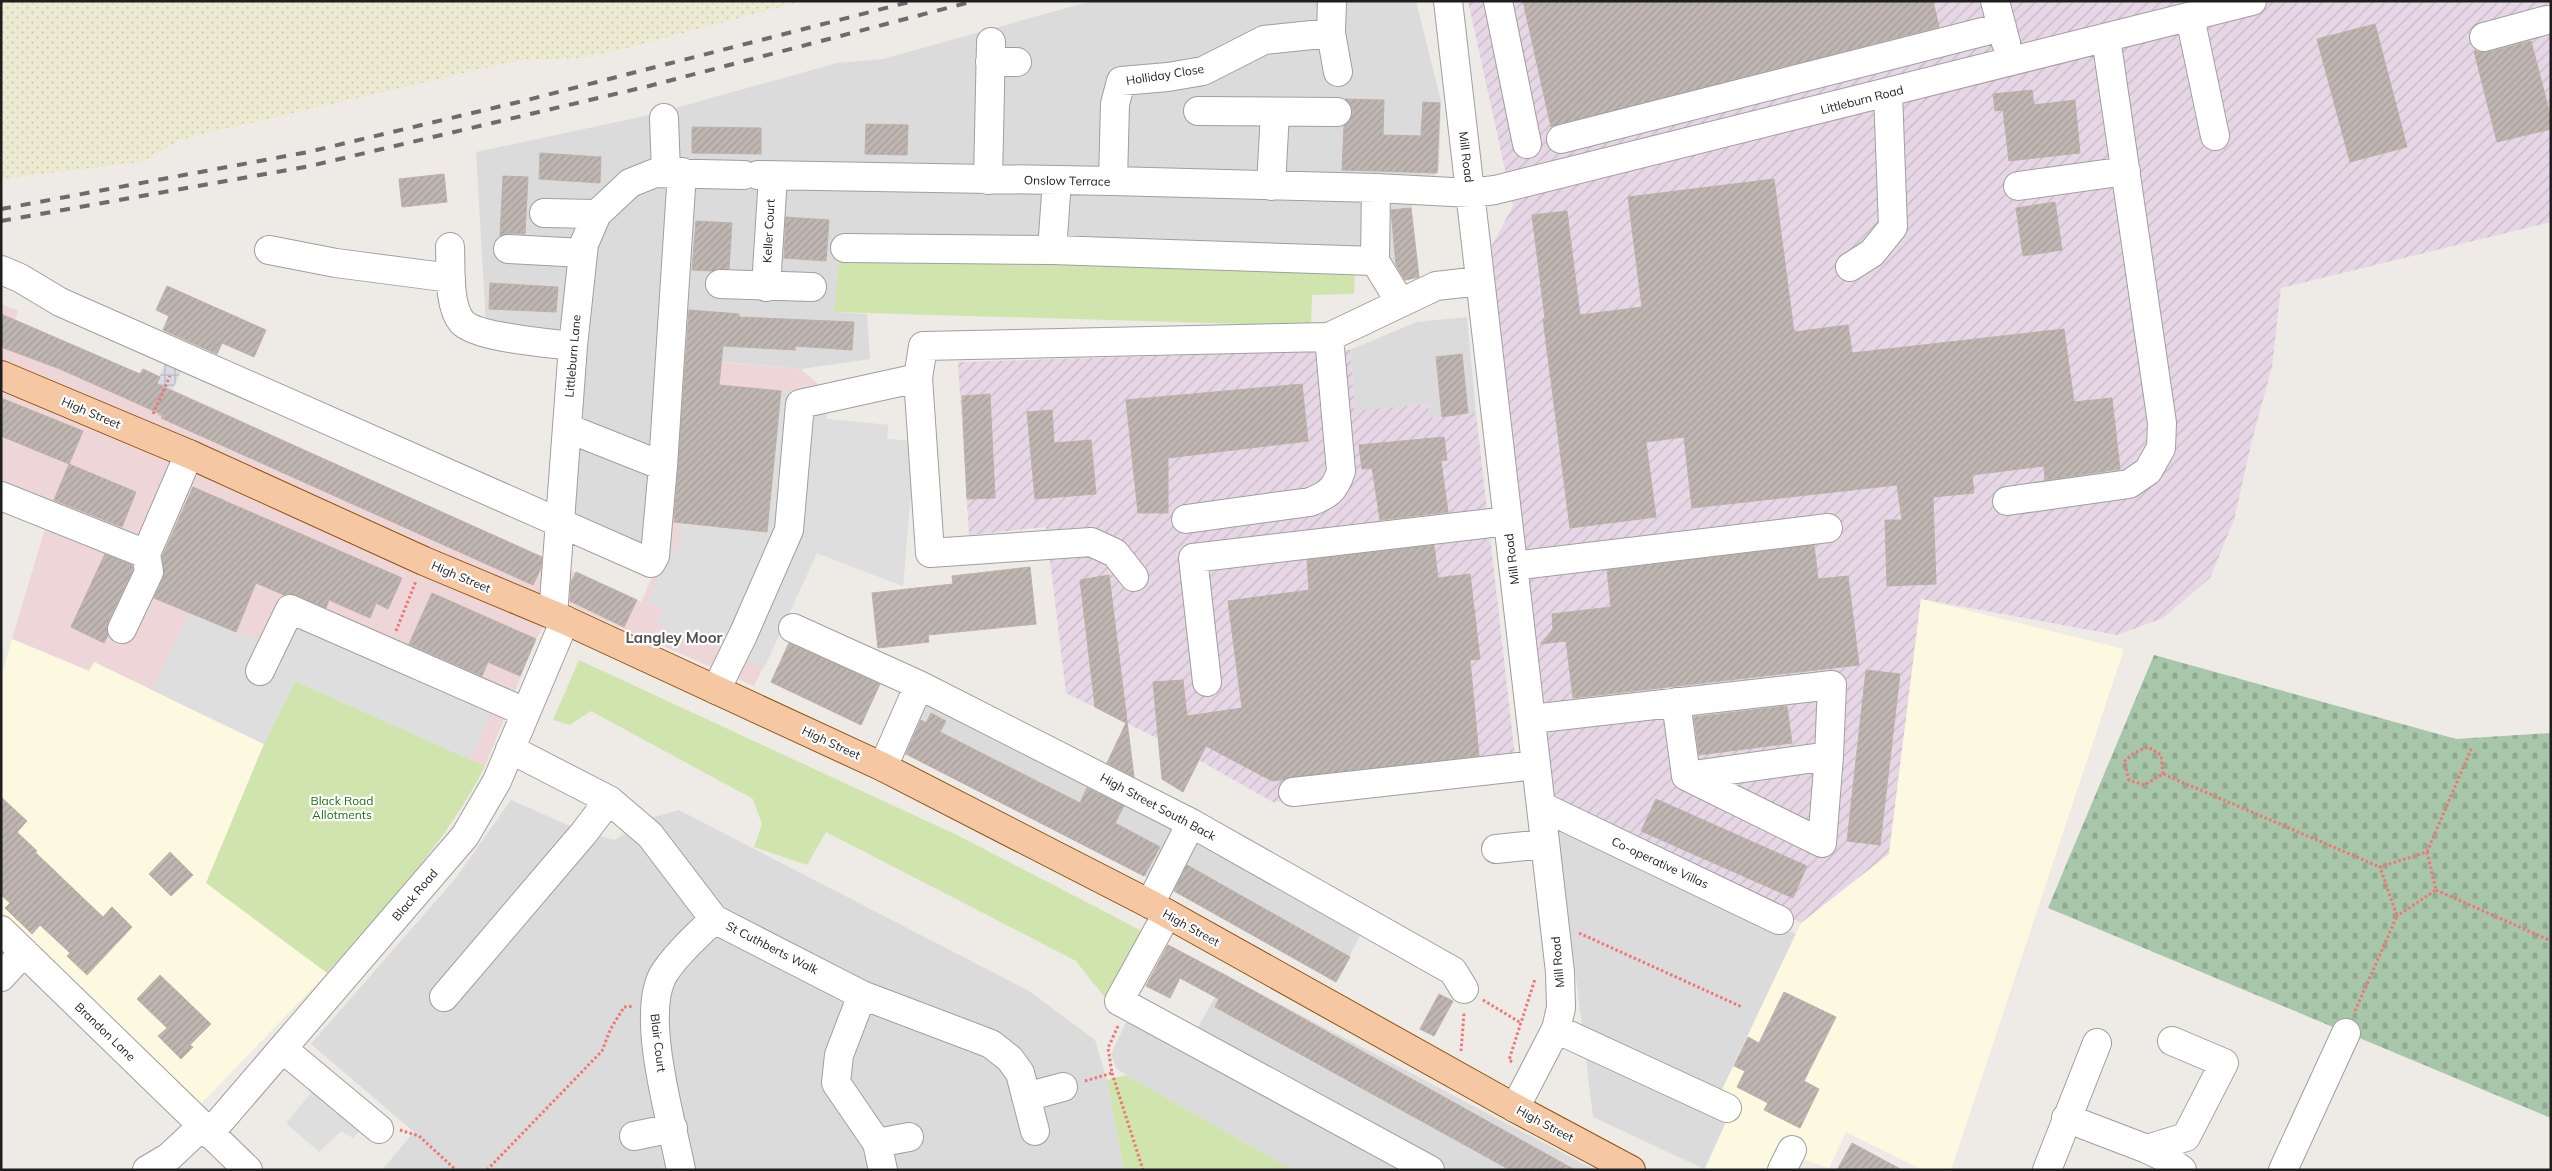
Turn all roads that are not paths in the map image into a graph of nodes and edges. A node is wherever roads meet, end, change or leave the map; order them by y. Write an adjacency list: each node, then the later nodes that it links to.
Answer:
1 (1332, 1): 8 (street)
2 (1448, 1): 31 (street, Mill Road)
3 (1498, 1): 21 (street)
4 (2252, 1): 6 (street, Littleburn Road)
5 (1999, 14): 12 (street); 20 (street)
6 (2190, 17): 10 (street, Littleburn Road); 19 (street)
7 (2547, 19): 9 (street)
8 (1331, 33): 13 (street); 27 (street, Holliday Close)
9 (2484, 37)
10 (2106, 38): 12 (street, Littleburn Road); 22 (street)
11 (1017, 62): 25 (street)
12 (2011, 63): 14 (street, Littleburn Road)
13 (1338, 72)
14 (1888, 93): 31 (street, Littleburn Road); 41 (street)
15 (1198, 111): 16 (street)
16 (1275, 112): 17 (street); 28 (street)
17 (1338, 112)
18 (664, 118): 23 (street)
19 (2215, 136)
20 (1561, 139)
21 (1527, 144)
22 (2126, 171): 29 (street); 57 (street)
23 (682, 172): 24 (street, Littleburn Lane); 33 (street, Littleburn Lane); 55 (street)
24 (759, 175): 25 (street, Onslow Terrace); 46 (street, Keller Court)
25 (988, 180): 26 (street, Onslow Terrace)
26 (1057, 180): 27 (street, Onslow Terrace); 38 (street)
27 (1113, 181): 28 (street, Onslow Terrace)
28 (1271, 186): 30 (street, Onslow Terrace)
29 (2018, 186)
30 (1376, 188): 31 (street); 40 (street)
31 (1470, 194): 44 (street, Mill Road)
32 (544, 213): 33 (street)
33 (597, 214): 39 (street, Littleburn Lane)
34 (450, 247): 43 (street)
35 (846, 248): 38 (street)
36 (508, 249): 39 (street)
37 (269, 250): 43 (street)
38 (1052, 250): 40 (street)
39 (583, 253): 50 (street, Littleburn Lane)
40 (1375, 261): 48 (street)
41 (1850, 267)
42 (1, 270): 60 (street)
43 (451, 278): 50 (street)
44 (1480, 280): 48 (street); 59 (street, Mill Road)
45 (720, 284): 46 (street)
46 (766, 287): 47 (street)
47 (812, 287)
48 (1400, 302): 49 (street)
49 (1329, 337): 52 (street); 58 (street)
50 (573, 346): 53 (street, Littleburn Lane)
51 (1, 376): 54 (main road, High Street)
52 (918, 378): 64 (street); 71 (street)
53 (567, 428): 55 (street); 60 (street, Littleburn Lane)
54 (189, 454): 62 (street); 65 (main road, High Street)
55 (663, 466): 60 (street)
56 (1, 496): 62 (street)
57 (2007, 501)
58 (1186, 520)
59 (1508, 521): 63 (street, Mill Road); 69 (street)
60 (561, 523): 65 (street, Littleburn Lane)
61 (1828, 528): 63 (street)
62 (146, 554): 67 (street)
63 (1513, 566): 74 (street, Mill Road)
64 (1134, 577)
65 (559, 618): 71 (main road, High Street); 73 (street, Black Road)
66 (793, 628): 70 (street, High Street South Back)
67 (122, 629)
68 (260, 671): 73 (street)
69 (1207, 682)
70 (919, 685): 78 (street); 83 (street, High Street South Back)
71 (716, 690): 78 (main road, High Street)
72 (1676, 702): 74 (street); 76 (street); 79 (street)
73 (525, 712): 75 (street, Black Road)
74 (1531, 719): 77 (street, Mill Road)
75 (510, 749): 81 (street, St Cuthberts Walk); 99 (street, Black Road)
76 (1829, 756): 79 (street); 79 (street)
77 (1536, 765): 80 (street); 82 (street, Mill Road)
78 (883, 767): 86 (main road, High Street)
79 (1686, 776)
80 (1293, 792)
81 (609, 800): 87 (street, St Cuthberts Walk); 94 (street)
82 (1540, 806): 84 (street, Mill Road); 88 (street, Co-operative Villas)
83 (1191, 823): 86 (street); 92 (street, High Street South Back)
84 (1545, 844): 85 (street); 95 (street, Mill Road)
85 (1496, 848)
86 (1158, 909): 102 (main road, High Street); 117 (street)
87 (714, 919): 93 (street, St Cuthberts Walk); 105 (street, Blair Court)
88 (1779, 920)
89 (1, 930): 90 (street, Brandon Lane)
90 (24, 952): 91 (street); 107 (street, Brandon Lane)
91 (1, 977)
92 (1464, 989)
93 (862, 995): 101 (street, St Cuthberts Walk); 111 (street)
94 (444, 997)
95 (1556, 1029): 102 (street, Mill Road); 103 (street)
96 (2346, 1033): 121 (street)
97 (2172, 1041): 112 (street)
98 (2097, 1043): 104 (street)
99 (284, 1049): 106 (street); 107 (street, Black Road)
100 (1063, 1087): 101 (street)
101 (1026, 1097): 108 (street, St Cuthberts Walk)
102 (1515, 1108): 118 (main road, High Street)
103 (1727, 1108)
104 (2066, 1118): 112 (street); 119 (street)
105 (673, 1128): 109 (street); 115 (street, Blair Court)
106 (379, 1129)
107 (205, 1130): 113 (street, Black Road); 114 (street, Brandon Lane)
108 (1035, 1132)
109 (634, 1136)
110 (909, 1137): 111 (street)
111 (877, 1144): 116 (street)
112 (2147, 1149): 120 (street)
113 (148, 1170)
114 (248, 1170)
115 (681, 1170)
116 (883, 1170)
117 (1430, 1170)
118 (1631, 1170)
119 (2046, 1170)
120 (2182, 1170)
121 (2283, 1170)

